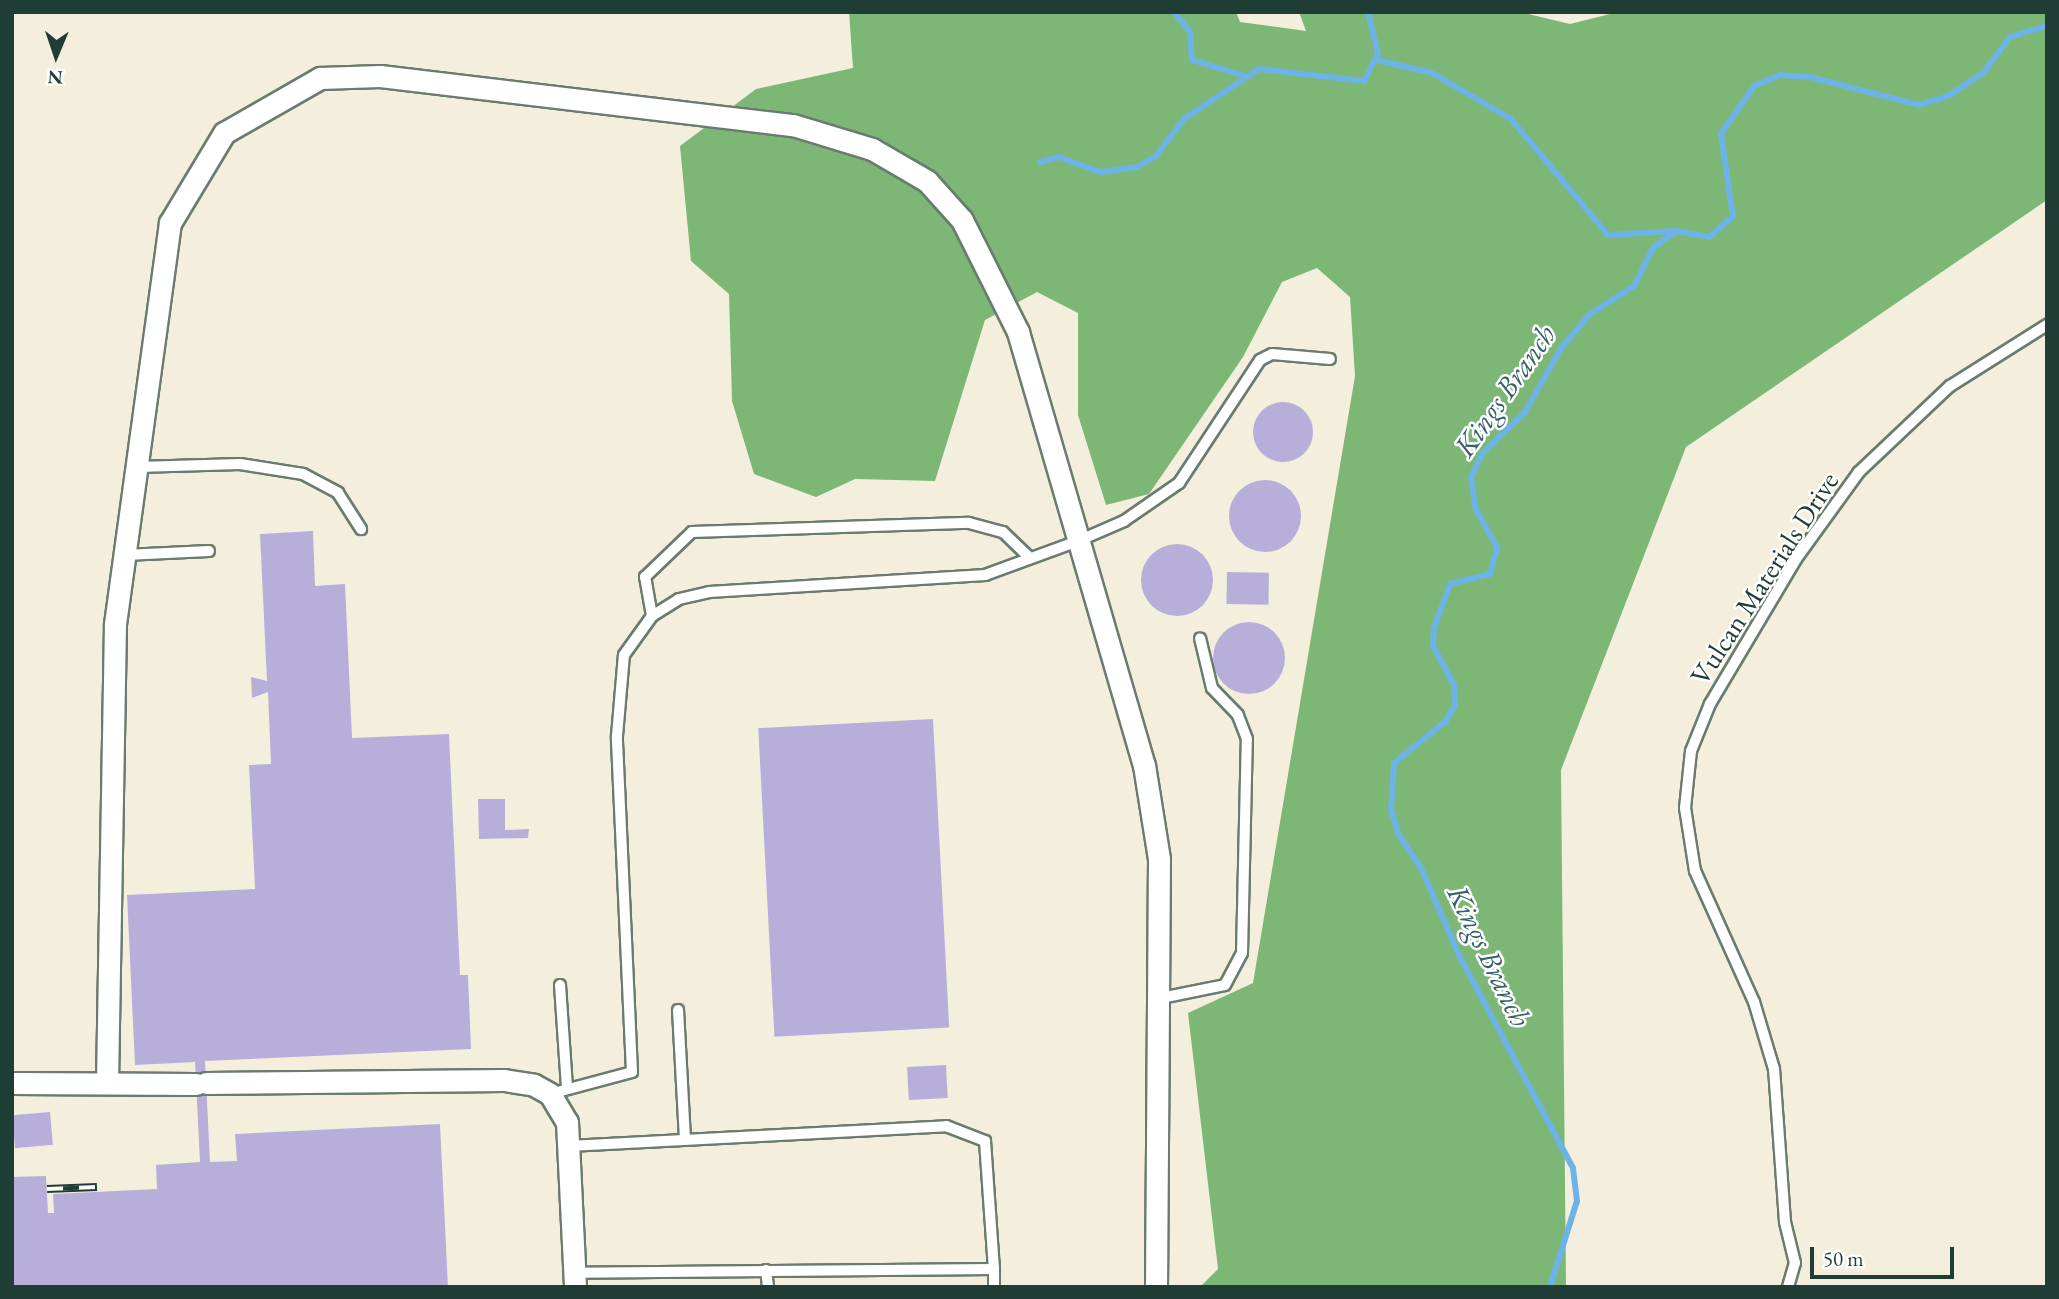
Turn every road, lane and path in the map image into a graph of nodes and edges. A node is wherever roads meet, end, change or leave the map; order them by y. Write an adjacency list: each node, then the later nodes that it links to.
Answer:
1 (2047, 325): 25 (lane, Vulcan Materials Drive)
2 (1330, 359): 5 (lane)
3 (136, 467): 4 (lane); 5 (street); 7 (street)
4 (361, 529)
5 (1078, 541): 8 (lane); 12 (street)
6 (209, 551): 7 (lane)
7 (125, 555): 14 (street)
8 (1030, 558): 9 (lane); 9 (lane)
9 (652, 616): 16 (lane)
10 (1200, 638): 12 (lane)
11 (560, 985): 16 (lane)
12 (1161, 998): 24 (street)
13 (678, 1010): 17 (lane)
14 (107, 1082): 15 (street); 16 (street)
15 (12, 1083)
16 (559, 1091): 18 (street)
17 (685, 1140): 18 (lane); 19 (lane)
18 (569, 1146): 21 (street)
19 (993, 1269): 20 (lane); 23 (lane)
20 (766, 1270): 21 (lane); 22 (lane)
21 (576, 1280)
22 (768, 1287)
23 (994, 1287)
24 (1156, 1287)
25 (1788, 1287)

